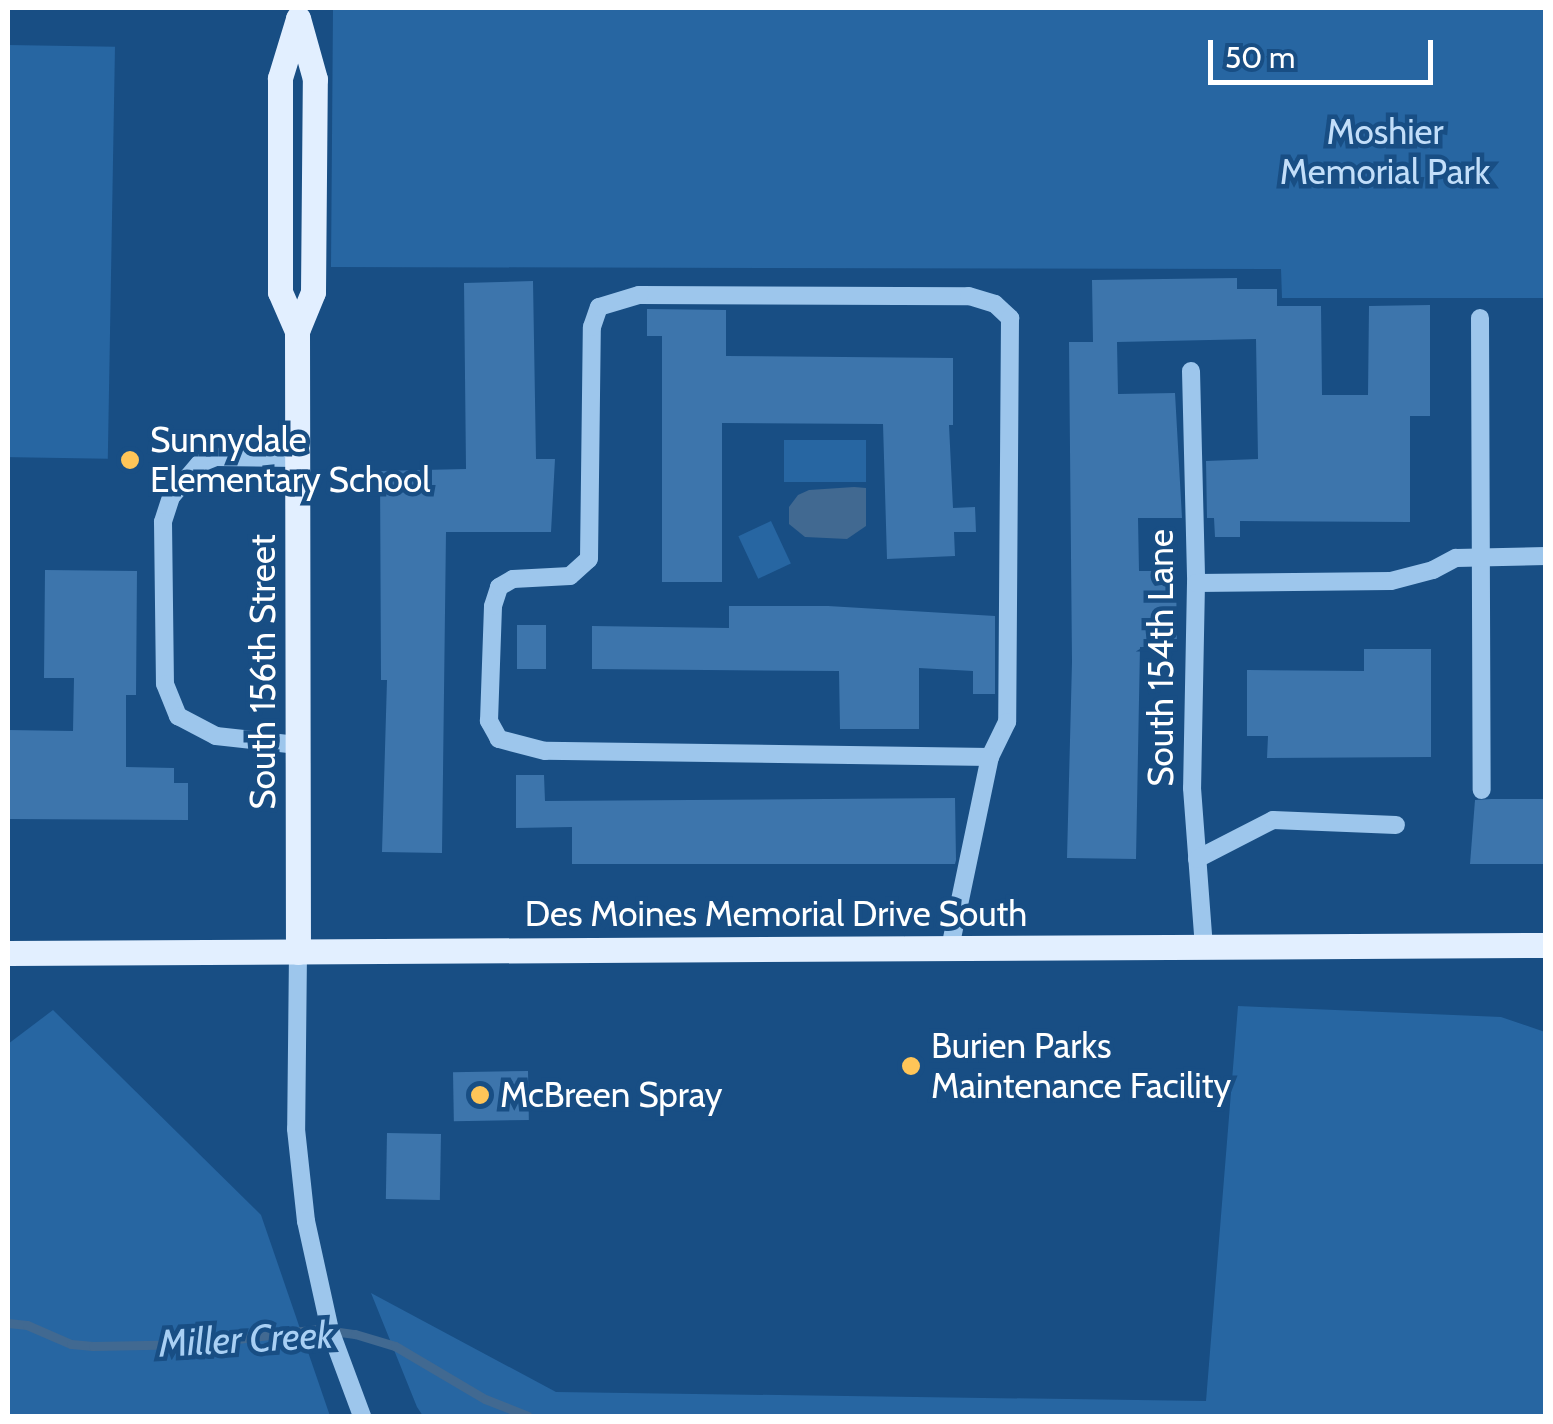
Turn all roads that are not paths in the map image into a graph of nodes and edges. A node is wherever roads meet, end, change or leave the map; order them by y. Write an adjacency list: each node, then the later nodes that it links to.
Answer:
1 (298, 13): 3 (main road, South 156th Street); 3 (main road, South 156th Street)
2 (1480, 318): 7 (street)
3 (297, 331): 5 (main road, South 156th Street)
4 (1191, 371): 8 (street, South 154th Lane)
5 (298, 458): 9 (main road, South 156th Street); 9 (street)
6 (1546, 556): 7 (street)
7 (1481, 558): 8 (street); 11 (street)
8 (1196, 584): 13 (street, South 154th Lane)
9 (298, 745): 17 (main road, South 156th Street)
10 (990, 757): 10 (street); 16 (street)
11 (1482, 790)
12 (1396, 825): 13 (street)
13 (1197, 859): 15 (street, South 154th Lane)
14 (1546, 945): 15 (main road, Des Moines Memorial Drive South)
15 (1204, 946): 16 (main road, Des Moines Memorial Drive South)
16 (950, 948): 17 (main road, Des Moines Memorial Drive South)
17 (298, 952): 18 (main road, Des Moines Memorial Drive South); 19 (street)
18 (8, 953)
19 (362, 1416)

